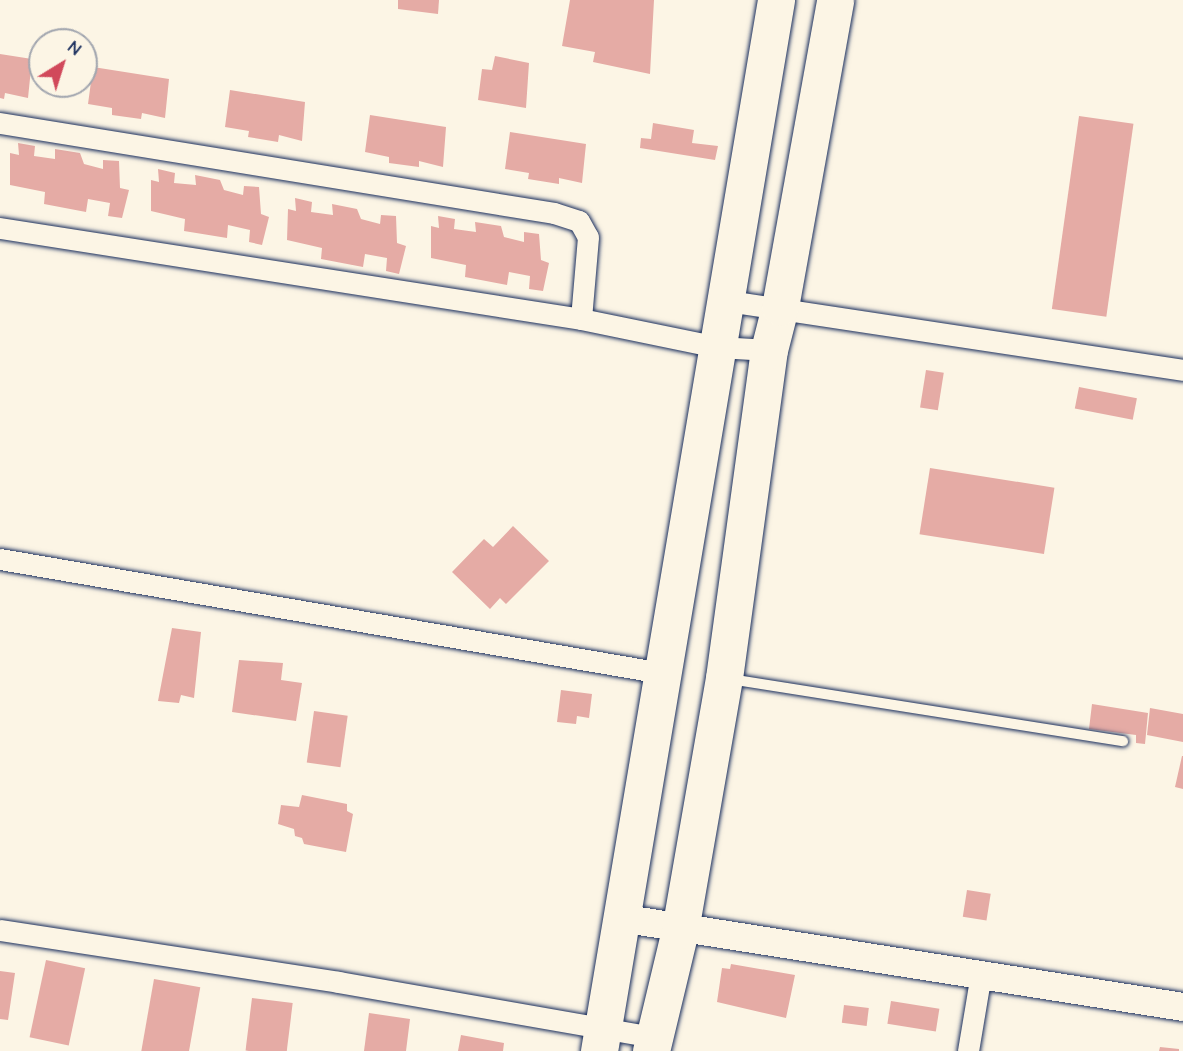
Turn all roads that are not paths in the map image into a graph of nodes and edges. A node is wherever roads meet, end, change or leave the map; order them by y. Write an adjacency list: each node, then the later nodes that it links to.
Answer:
1 (776, 0): 5 (highway)
2 (835, 0): 6 (highway)
3 (0, 123): 7 (street)
4 (0, 228): 7 (street)
5 (728, 301): 6 (street); 8 (highway)
6 (780, 307): 9 (highway); 10 (street)
7 (581, 319): 8 (street)
8 (718, 346): 9 (street); 12 (highway)
9 (769, 350): 13 (highway)
10 (1183, 370)
11 (0, 559): 12 (street)
12 (662, 673): 15 (highway)
13 (724, 678): 14 (lane); 17 (highway)
14 (1123, 741)
15 (620, 918): 17 (street); 20 (highway)
16 (0, 930): 20 (street)
17 (680, 930): 18 (street); 21 (highway)
18 (981, 973): 19 (street); 22 (street)
19 (1183, 1007)
20 (601, 1039): 21 (street)
21 (653, 1044)
22 (968, 1051)

